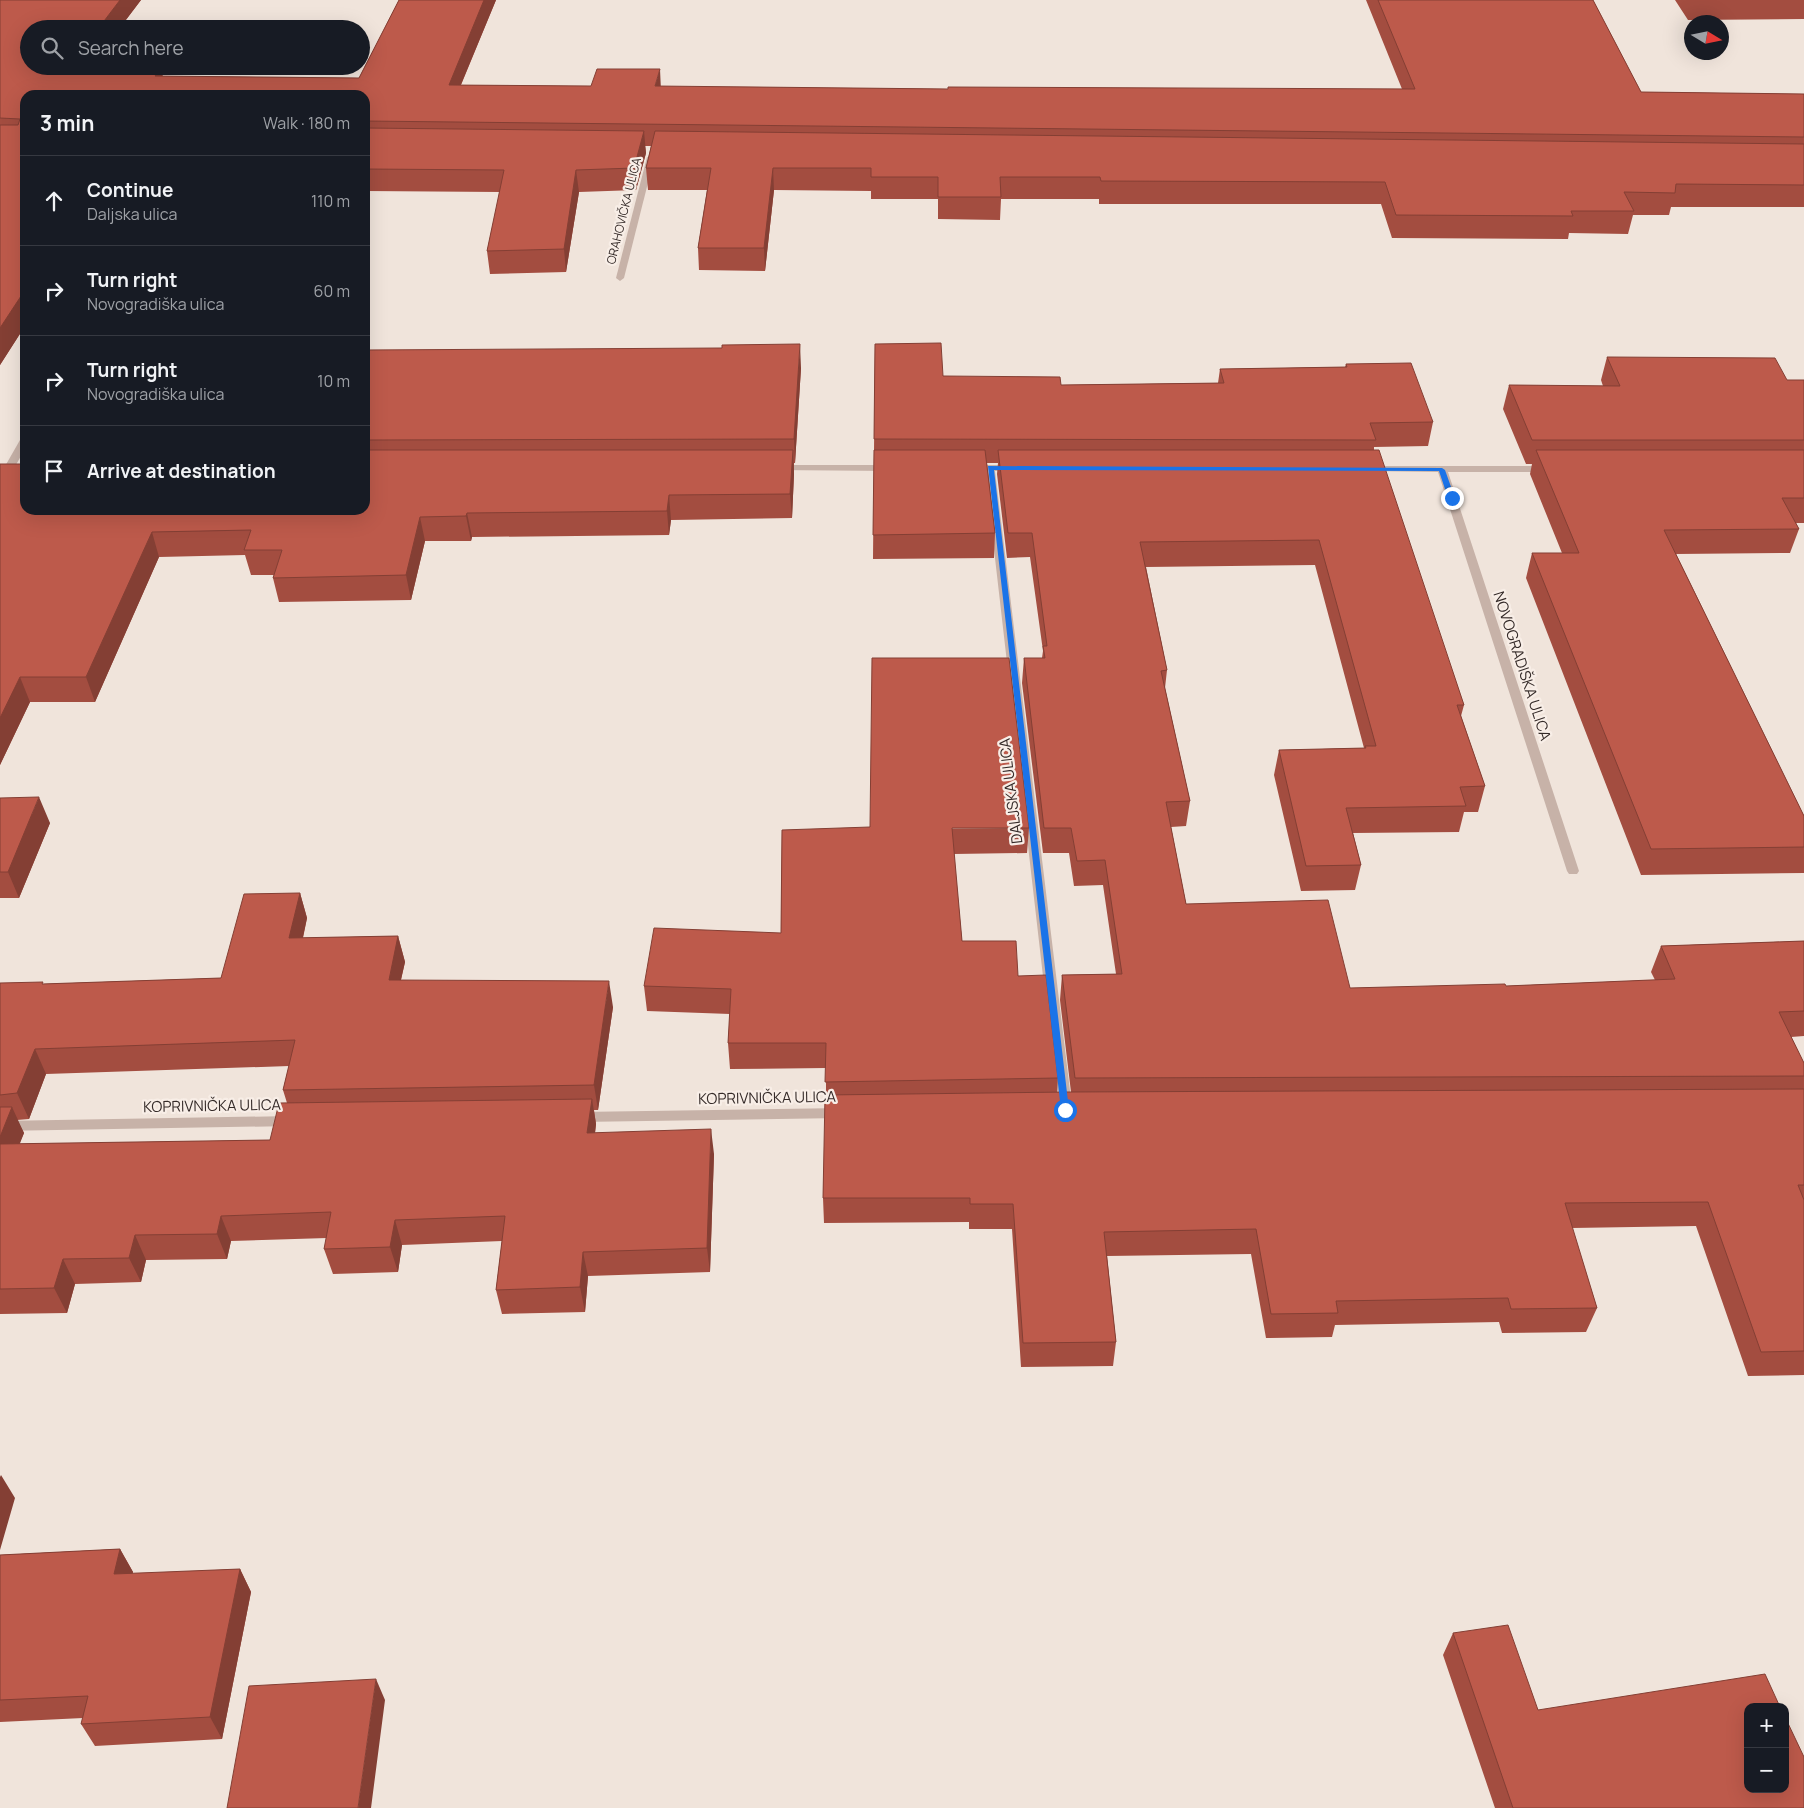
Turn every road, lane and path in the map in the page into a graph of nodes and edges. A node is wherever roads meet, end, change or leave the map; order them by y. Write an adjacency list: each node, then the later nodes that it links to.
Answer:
1 (652, 150): 2 (street, ORAHOVIČKA ULICA)
2 (620, 278)
3 (20, 449): 10 (street)
4 (762, 468): 5 (street)
5 (901, 468)
6 (960, 468): 7 (street)
7 (990, 468): 8 (street); 15 (street, DALJSKA ULICA)
8 (1020, 468)
9 (1363, 469): 11 (street)
10 (8, 470): 13 (street)
11 (1442, 470): 12 (street); 14 (street, NOVOGRADIŠKA ULICA)
12 (1559, 470)
13 (0, 484)
14 (1573, 871)
15 (1065, 1110)
16 (856, 1113): 17 (street, KOPRIVNIČKA ULICA)
17 (567, 1117)
18 (308, 1121): 19 (street, KOPRIVNIČKA ULICA)
19 (0, 1126)

